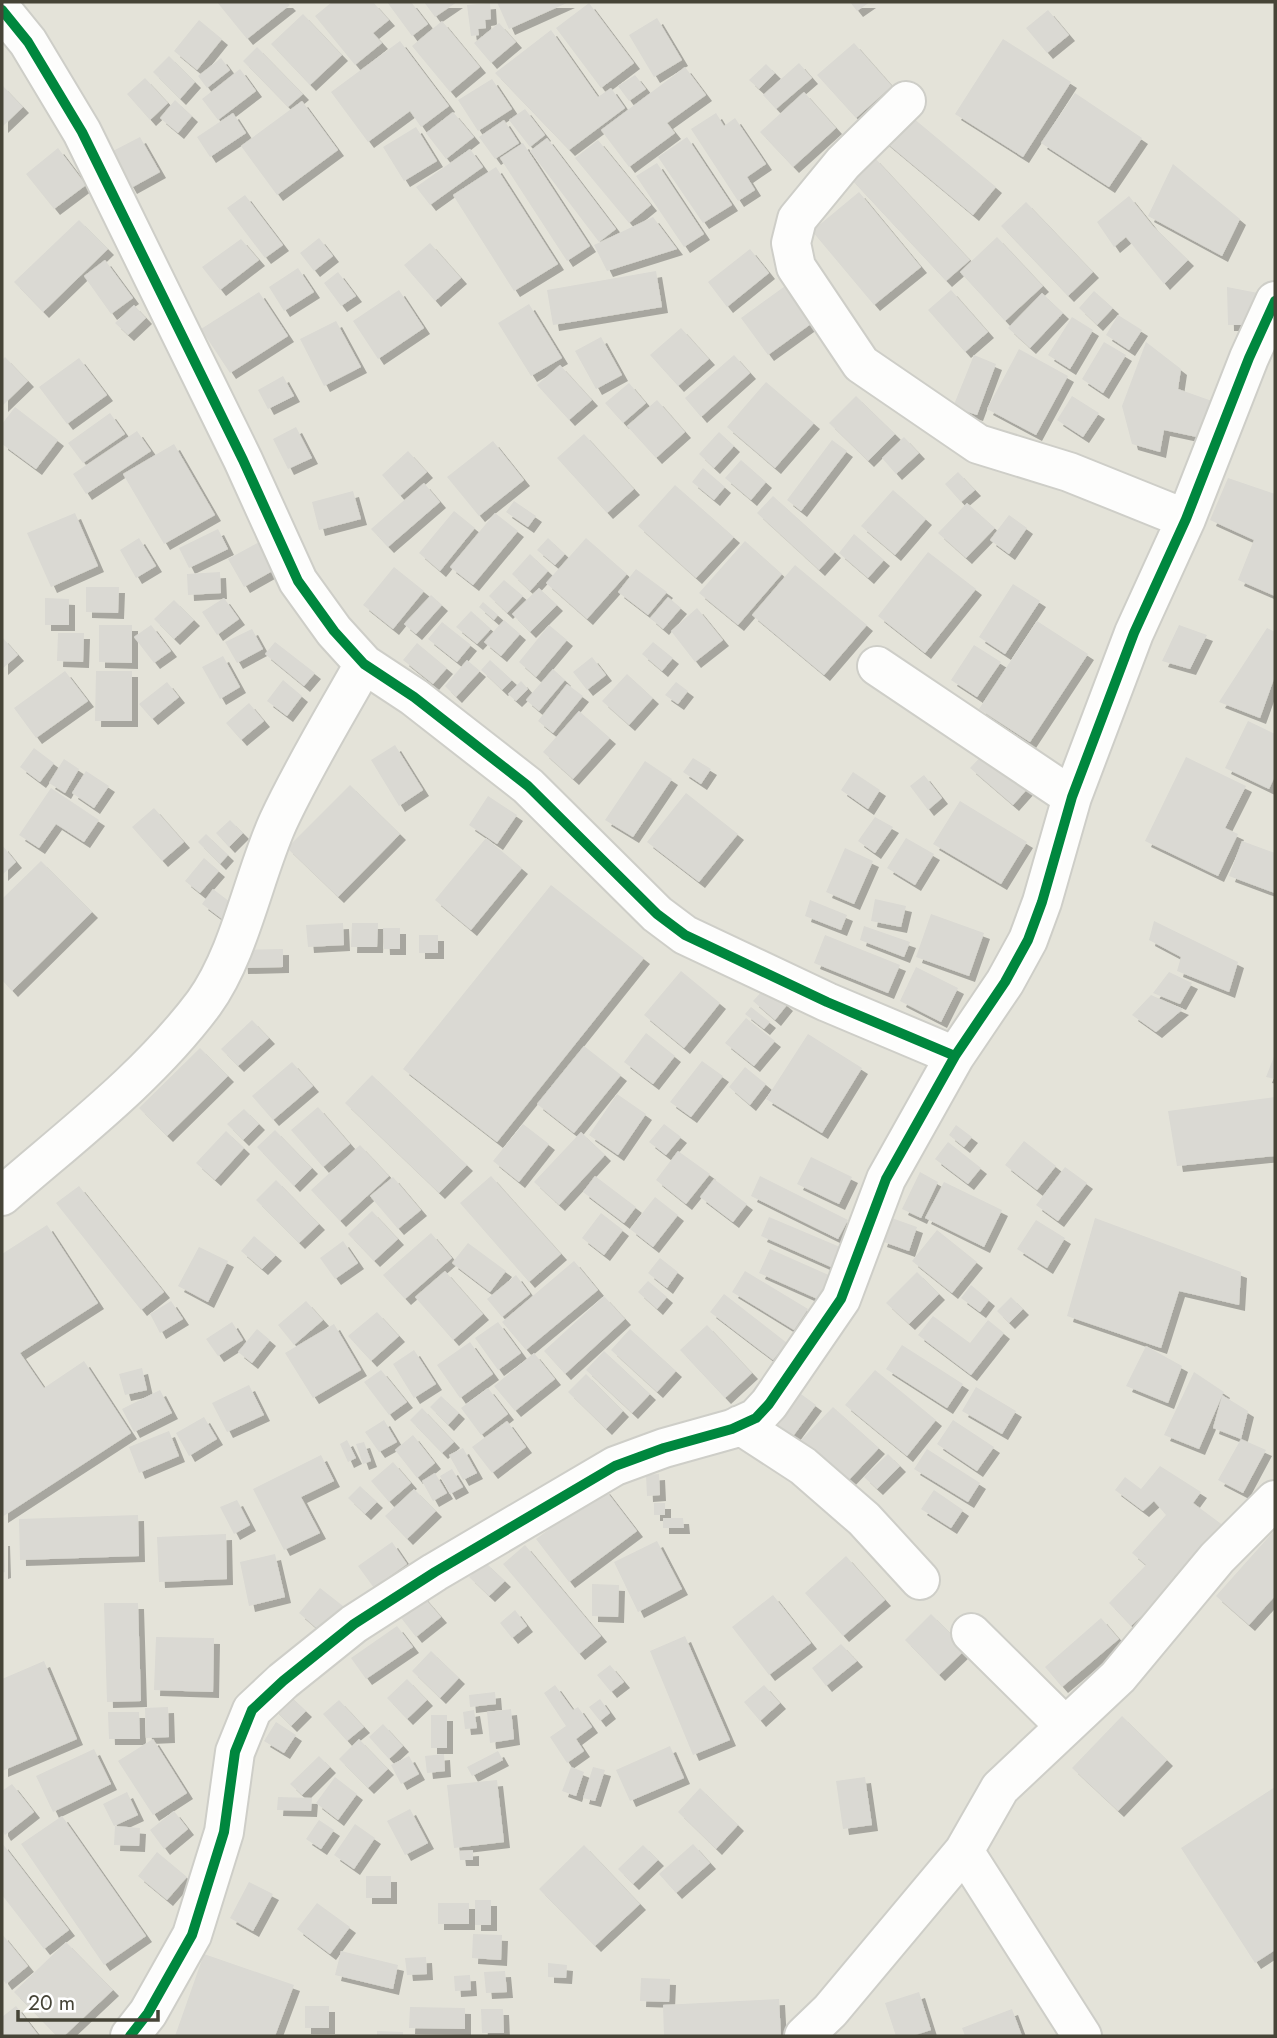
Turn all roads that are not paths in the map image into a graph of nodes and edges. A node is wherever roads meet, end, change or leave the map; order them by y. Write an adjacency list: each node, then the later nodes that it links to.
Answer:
1 (2, 9): 5 (street)
2 (906, 101): 4 (street)
3 (1275, 301): 4 (street)
4 (1186, 519): 7 (street)
5 (365, 664): 8 (street); 9 (street)
6 (877, 666): 7 (street)
7 (1072, 797): 8 (street)
8 (955, 1056): 10 (street)
9 (2, 1196)
10 (740, 1425): 12 (street); 16 (street)
11 (1275, 1500): 14 (street)
12 (920, 1580)
13 (971, 1633): 14 (street)
14 (1065, 1726): 15 (street)
15 (964, 1851): 17 (street); 18 (street)
16 (130, 2036)
17 (804, 2036)
18 (1082, 2036)

